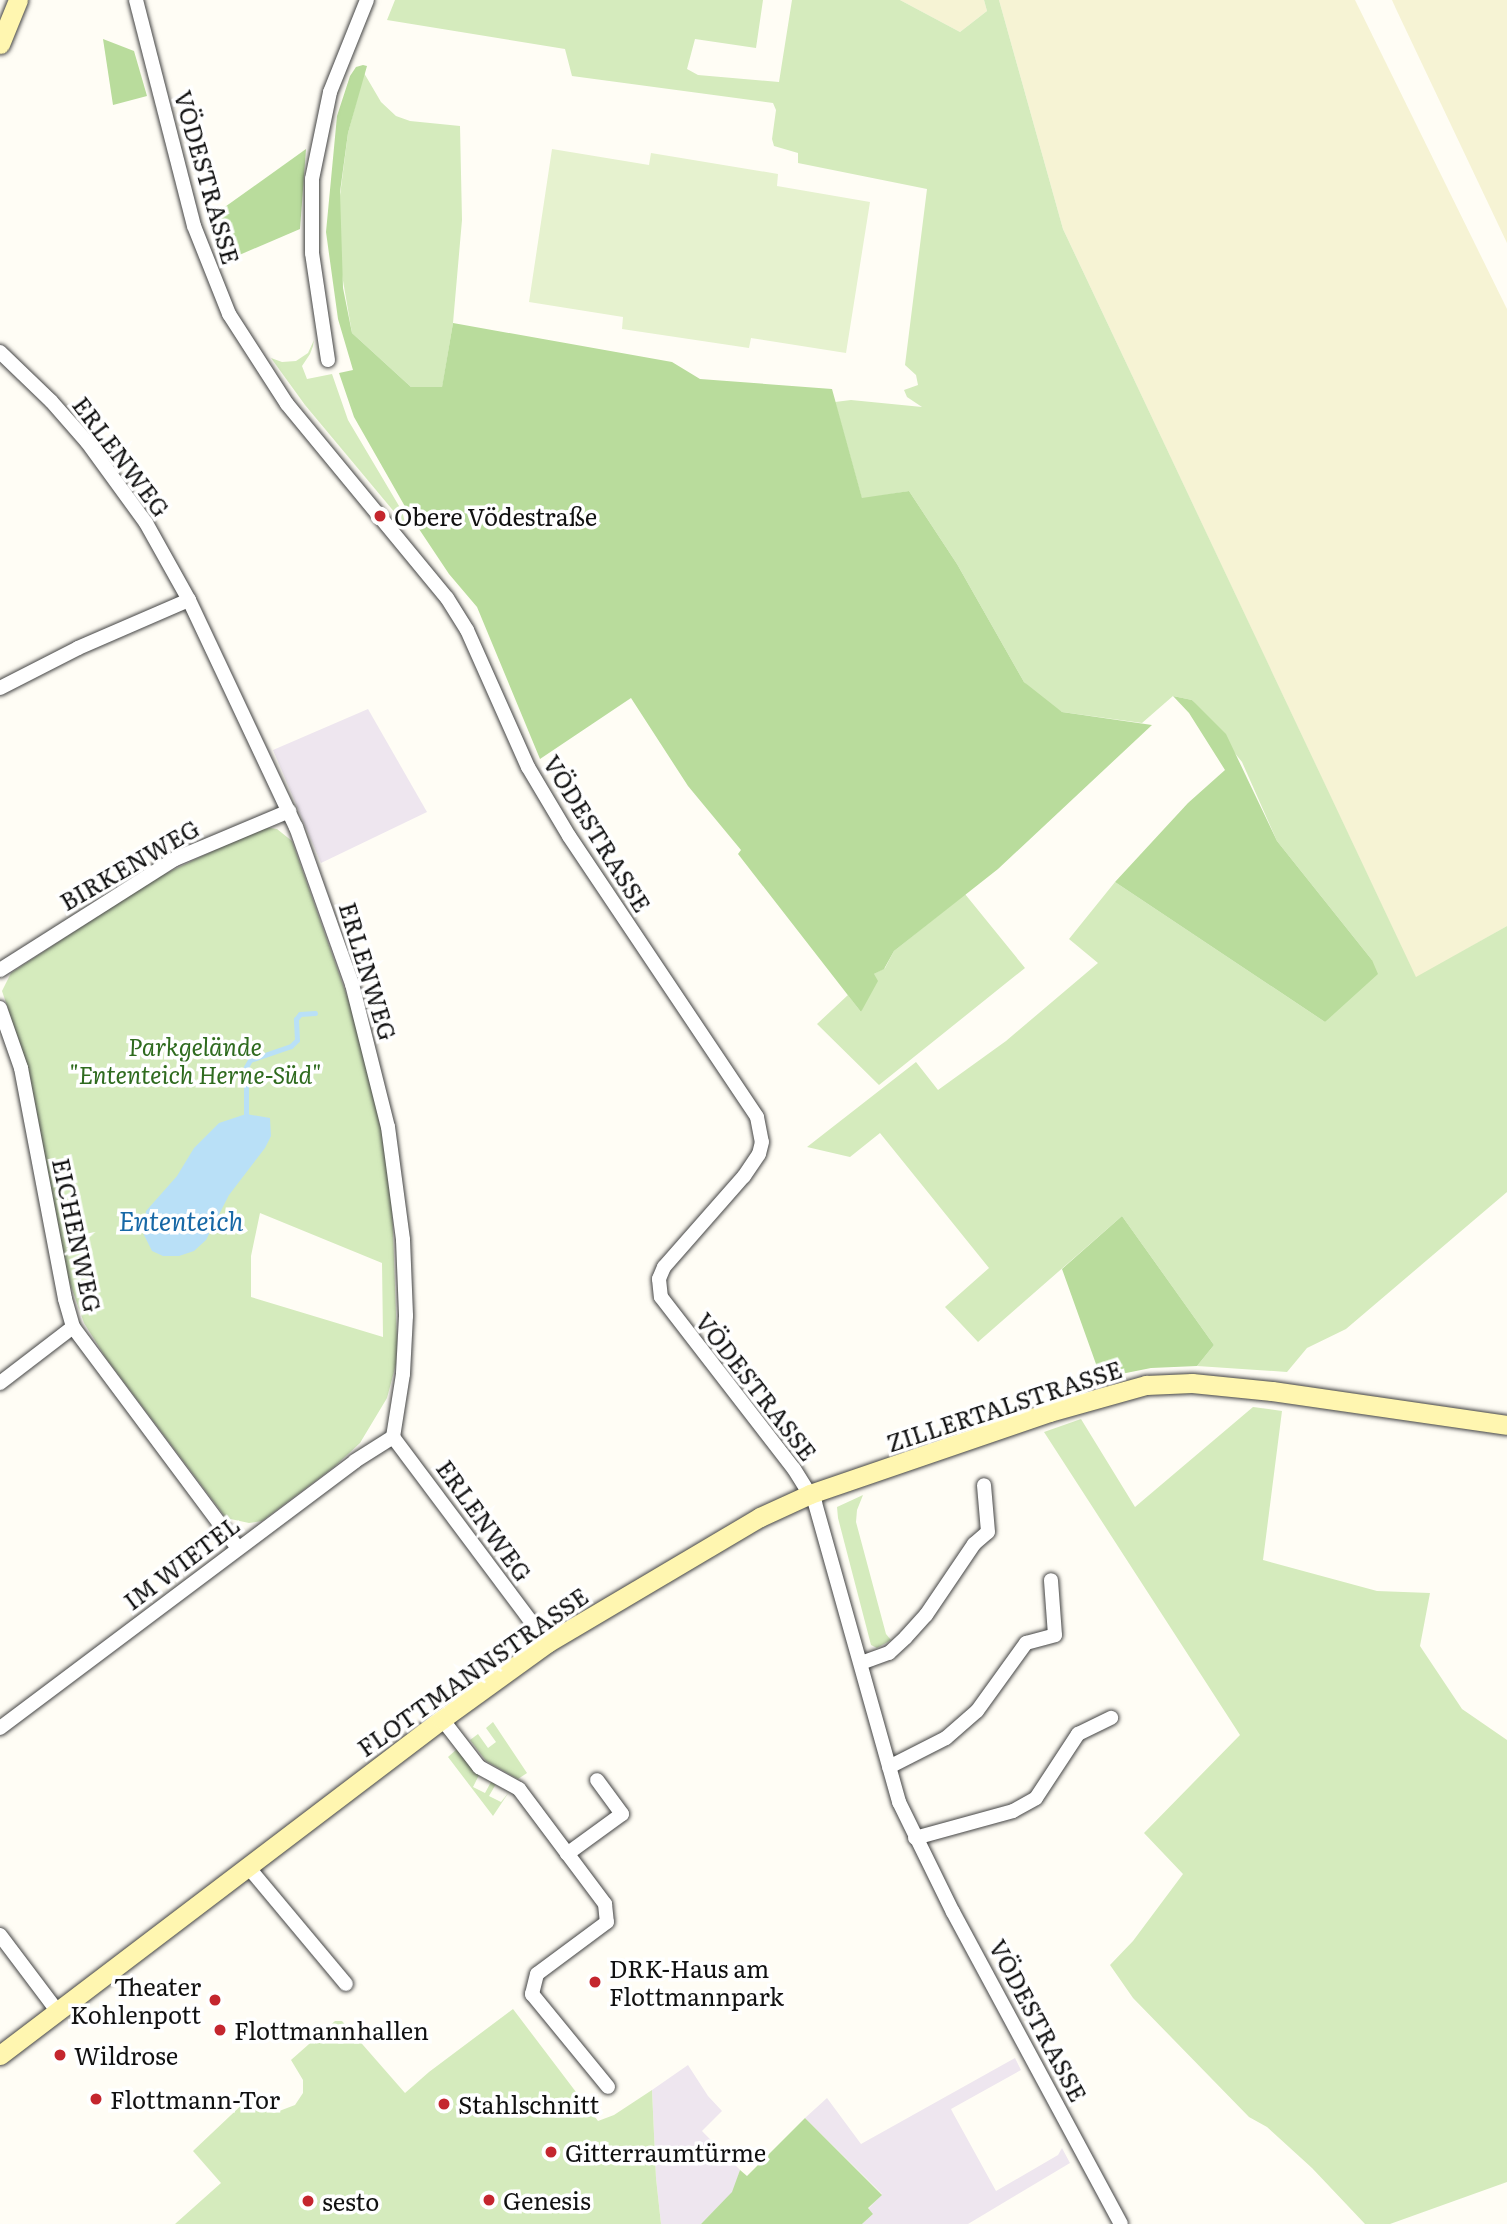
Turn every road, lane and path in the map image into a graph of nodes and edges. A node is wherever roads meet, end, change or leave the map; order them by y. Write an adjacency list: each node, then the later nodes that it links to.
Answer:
1 (18, 0): 4 (street)
2 (136, 0): 17 (street, VÖDESTRASSE)
3 (367, 0): 6 (street)
4 (0, 44)
5 (0, 352): 7 (street, ERLENWEG)
6 (328, 360)
7 (189, 600): 8 (street); 9 (street, ERLENWEG)
8 (0, 688)
9 (289, 811): 10 (street, BIRKENWEG); 15 (street, ERLENWEG)
10 (0, 970)
11 (0, 1008): 12 (street, EICHENWEG)
12 (74, 1327): 13 (street); 18 (street, EICHENWEG)
13 (0, 1382)
14 (1507, 1425): 17 (street, ZILLERTALSTRASSE)
15 (393, 1437): 18 (street, IM WIETEL); 20 (street, ERLENWEG)
16 (984, 1485): 21 (street)
17 (810, 1494): 20 (street, FLOTTMANNSTRASSE); 21 (street, VÖDESTRASSE)
18 (238, 1548): 24 (street, IM WIETEL)
19 (1051, 1580): 25 (street)
20 (547, 1643): 23 (street, FLOTTMANNSTRASSE)
21 (861, 1664): 25 (street, VÖDESTRASSE)
22 (1111, 1718): 27 (street)
23 (442, 1719): 28 (street); 29 (street, FLOTTMANNSTRASSE)
24 (0, 1728)
25 (889, 1766): 27 (street, VÖDESTRASSE)
26 (597, 1780): 28 (street)
27 (915, 1838): 35 (street, VÖDESTRASSE)
28 (567, 1854): 34 (street)
29 (249, 1868): 31 (street); 32 (street, FLOTTMANNSTRASSE)
30 (0, 1935): 32 (street)
31 (346, 1984)
32 (58, 2011): 33 (street, FLOTTMANNSTRASSE)
33 (0, 2055)
34 (608, 2088)
35 (1121, 2224)

